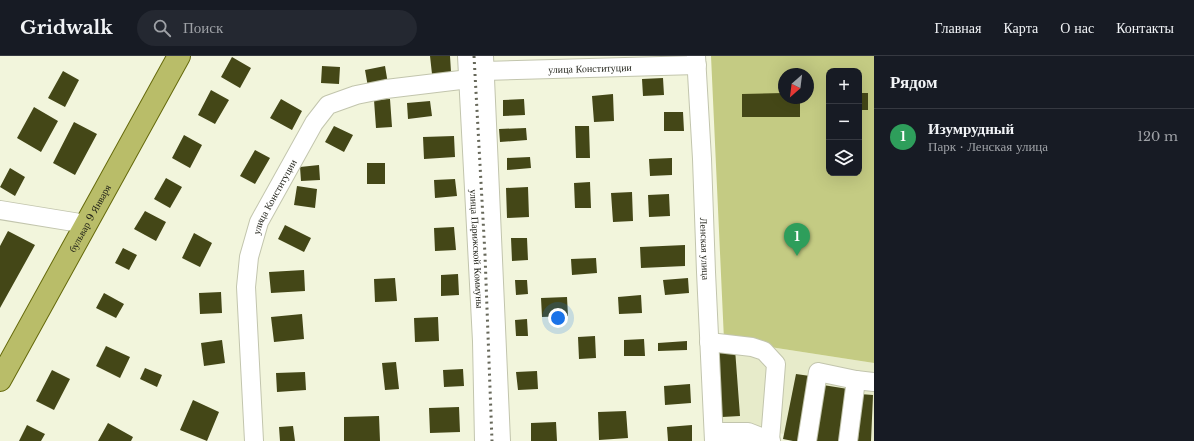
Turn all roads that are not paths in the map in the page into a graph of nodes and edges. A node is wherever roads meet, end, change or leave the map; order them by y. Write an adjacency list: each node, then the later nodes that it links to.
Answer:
1 (179, 56): 6 (main road, бульвар 9 Января)
2 (467, 56): 4 (street, улица Парижской Коммуны)
3 (696, 61): 4 (street, улица Конституции); 7 (street, Ленская улица)
4 (479, 68): 12 (street, улица Конституции); 13 (street, улица Парижской Коммуны); 14 (street, улица Парижской Коммуны)
5 (0, 210): 6 (street)
6 (86, 224): 8 (main road, бульвар 9 Января)
7 (709, 342): 11 (street, Ленская улица); 15 (street)
8 (0, 380)
9 (856, 380): 10 (street); 16 (street); 17 (street)
10 (874, 382)
11 (714, 436): 15 (street)
12 (254, 441)
13 (484, 441)
14 (501, 441)
15 (771, 441)
16 (807, 441)
17 (848, 441)

